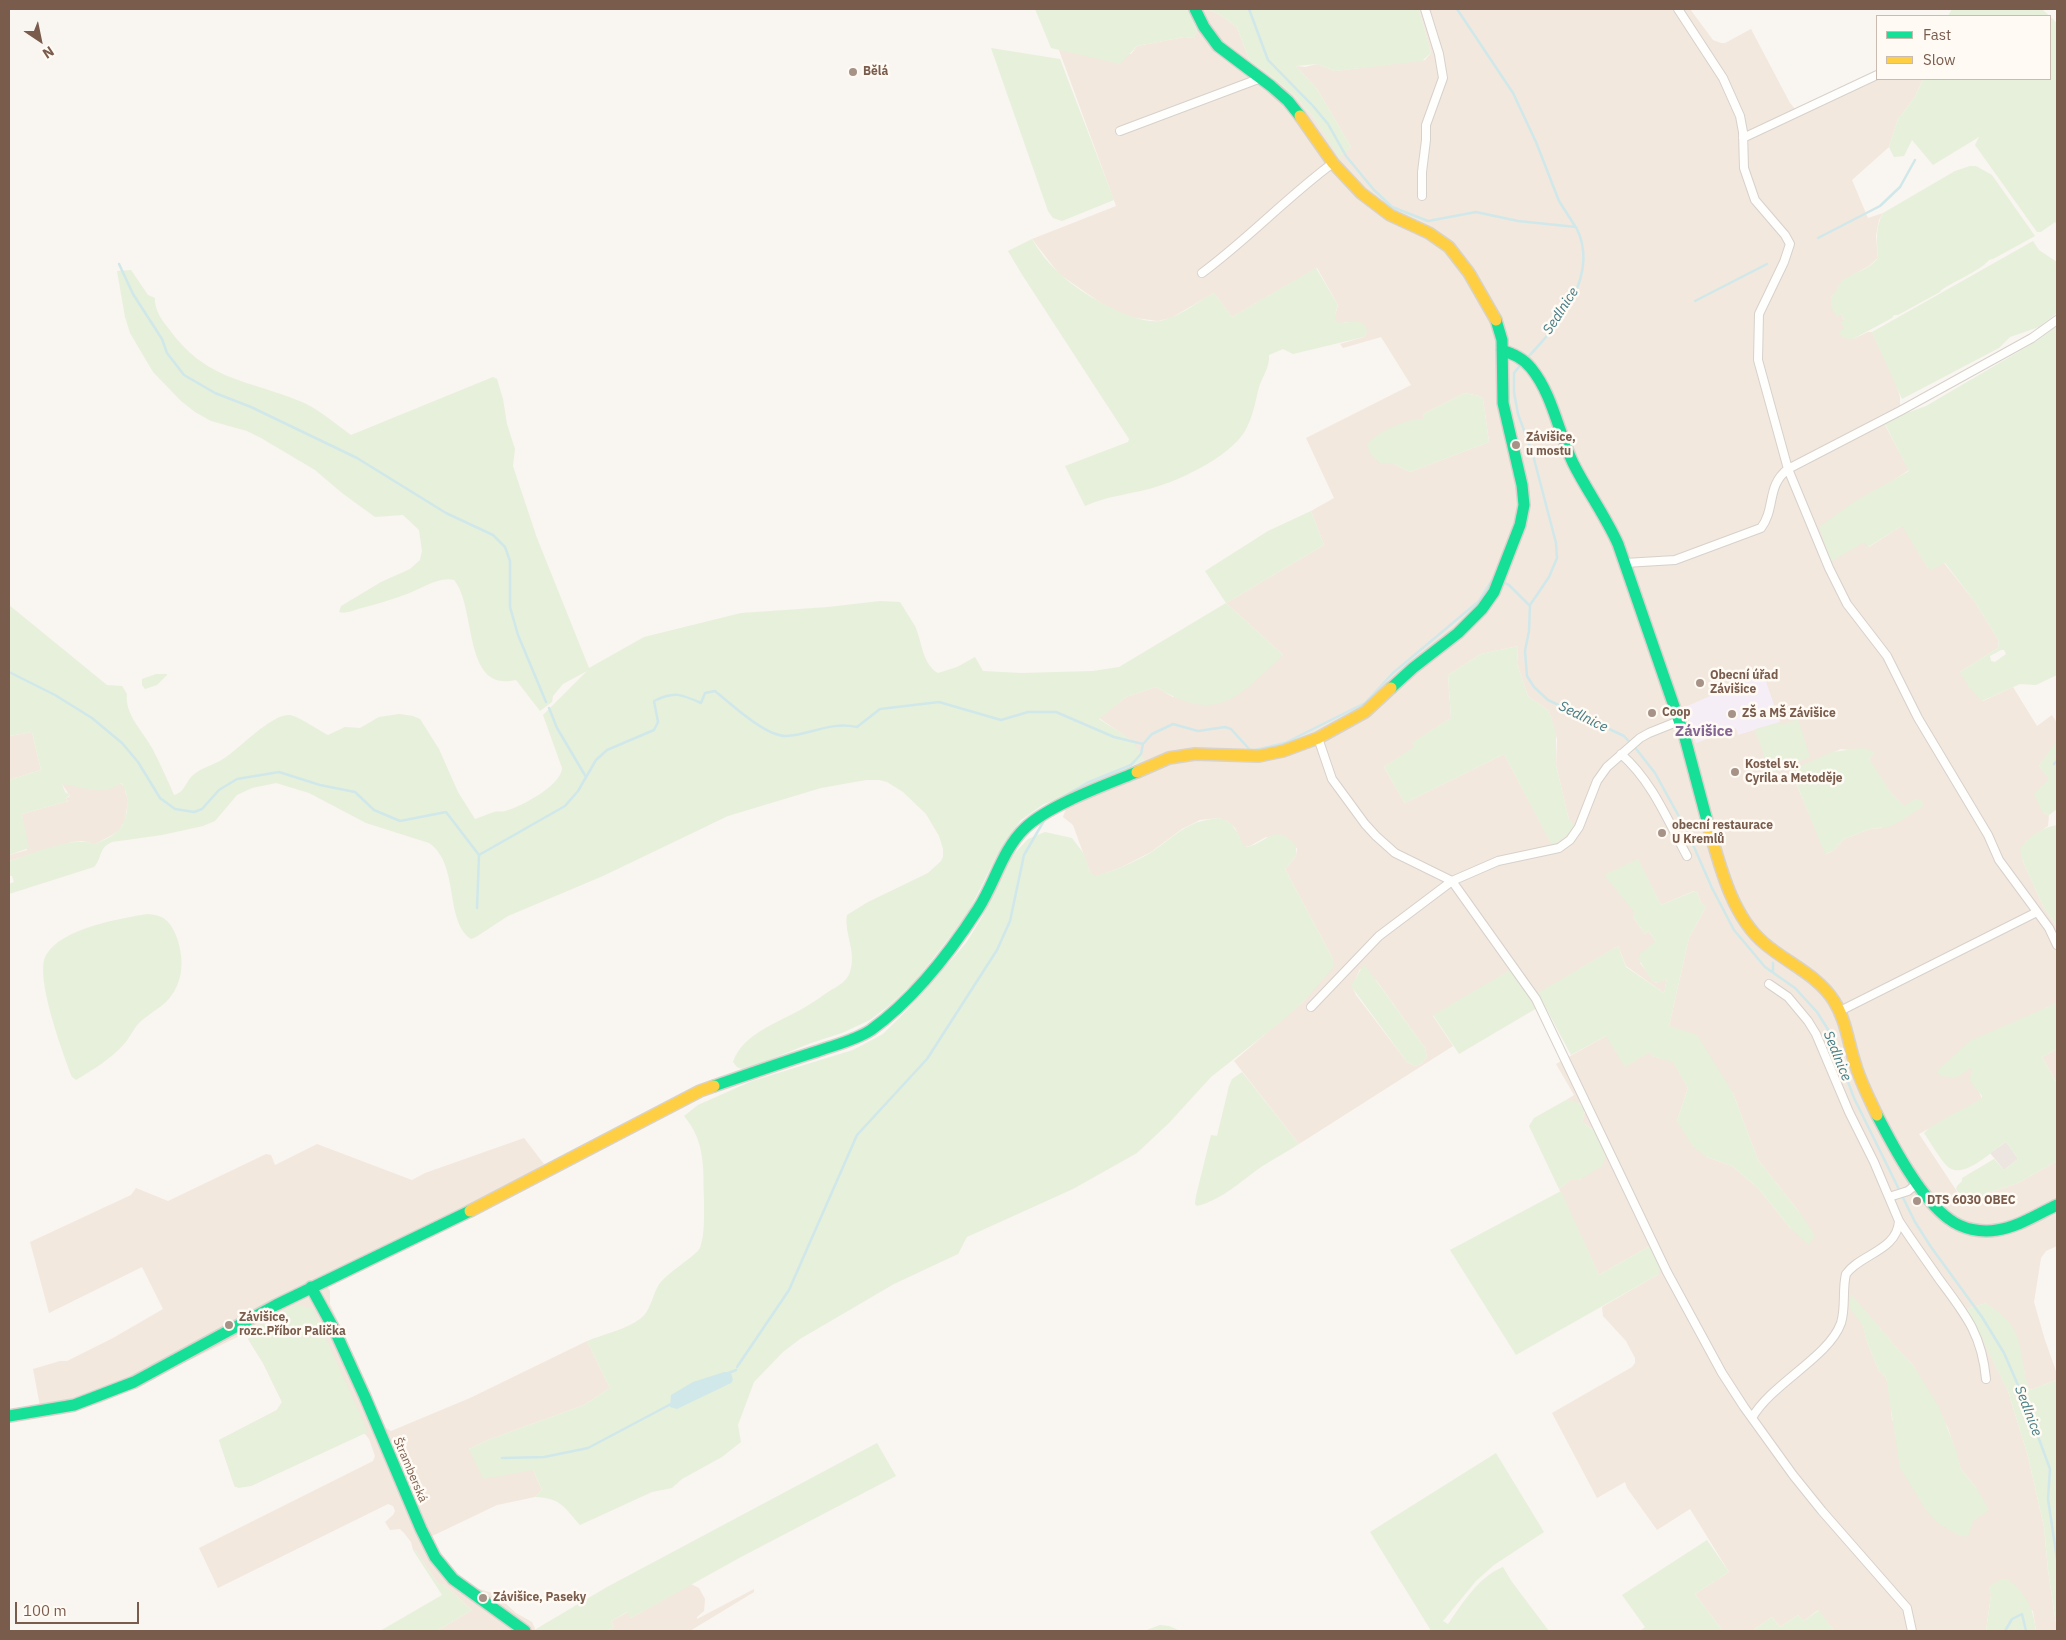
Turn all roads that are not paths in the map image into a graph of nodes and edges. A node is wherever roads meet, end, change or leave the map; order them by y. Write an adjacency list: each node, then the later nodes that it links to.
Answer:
1 (1195, 9): 5 (main road)
2 (1425, 9): 9 (street)
3 (1678, 9): 7 (street)
4 (1876, 75): 7 (street)
5 (1261, 78): 6 (street); 8 (main road)
6 (1120, 131)
7 (1743, 138): 13 (street)
8 (1333, 163): 10 (street); 12 (main road)
9 (1422, 196)
10 (1202, 273)
11 (2057, 320): 13 (street)
12 (1502, 350): 14 (main road); 16 (main road)
13 (1788, 469): 14 (street); 20 (street)
14 (1625, 563): 15 (main road)
15 (1679, 721): 17 (street); 24 (main road)
16 (1318, 738): 19 (street); 29 (main road)
17 (1624, 752): 18 (street); 19 (street)
18 (1687, 856)
19 (1452, 881): 23 (street); 32 (street)
20 (2037, 912): 21 (street); 24 (street)
21 (2057, 945)
22 (1769, 984): 26 (street)
23 (1311, 1007)
24 (1840, 1011): 25 (main road)
25 (1918, 1183): 26 (street); 27 (main road)
26 (1892, 1197): 28 (street)
27 (2057, 1205)
28 (1899, 1221): 30 (street); 32 (street)
29 (311, 1287): 31 (main road); 33 (main road, Štramberská)
30 (1986, 1379)
31 (9, 1416)
32 (1752, 1418): 34 (street)
33 (526, 1631)
34 (1912, 1631)

